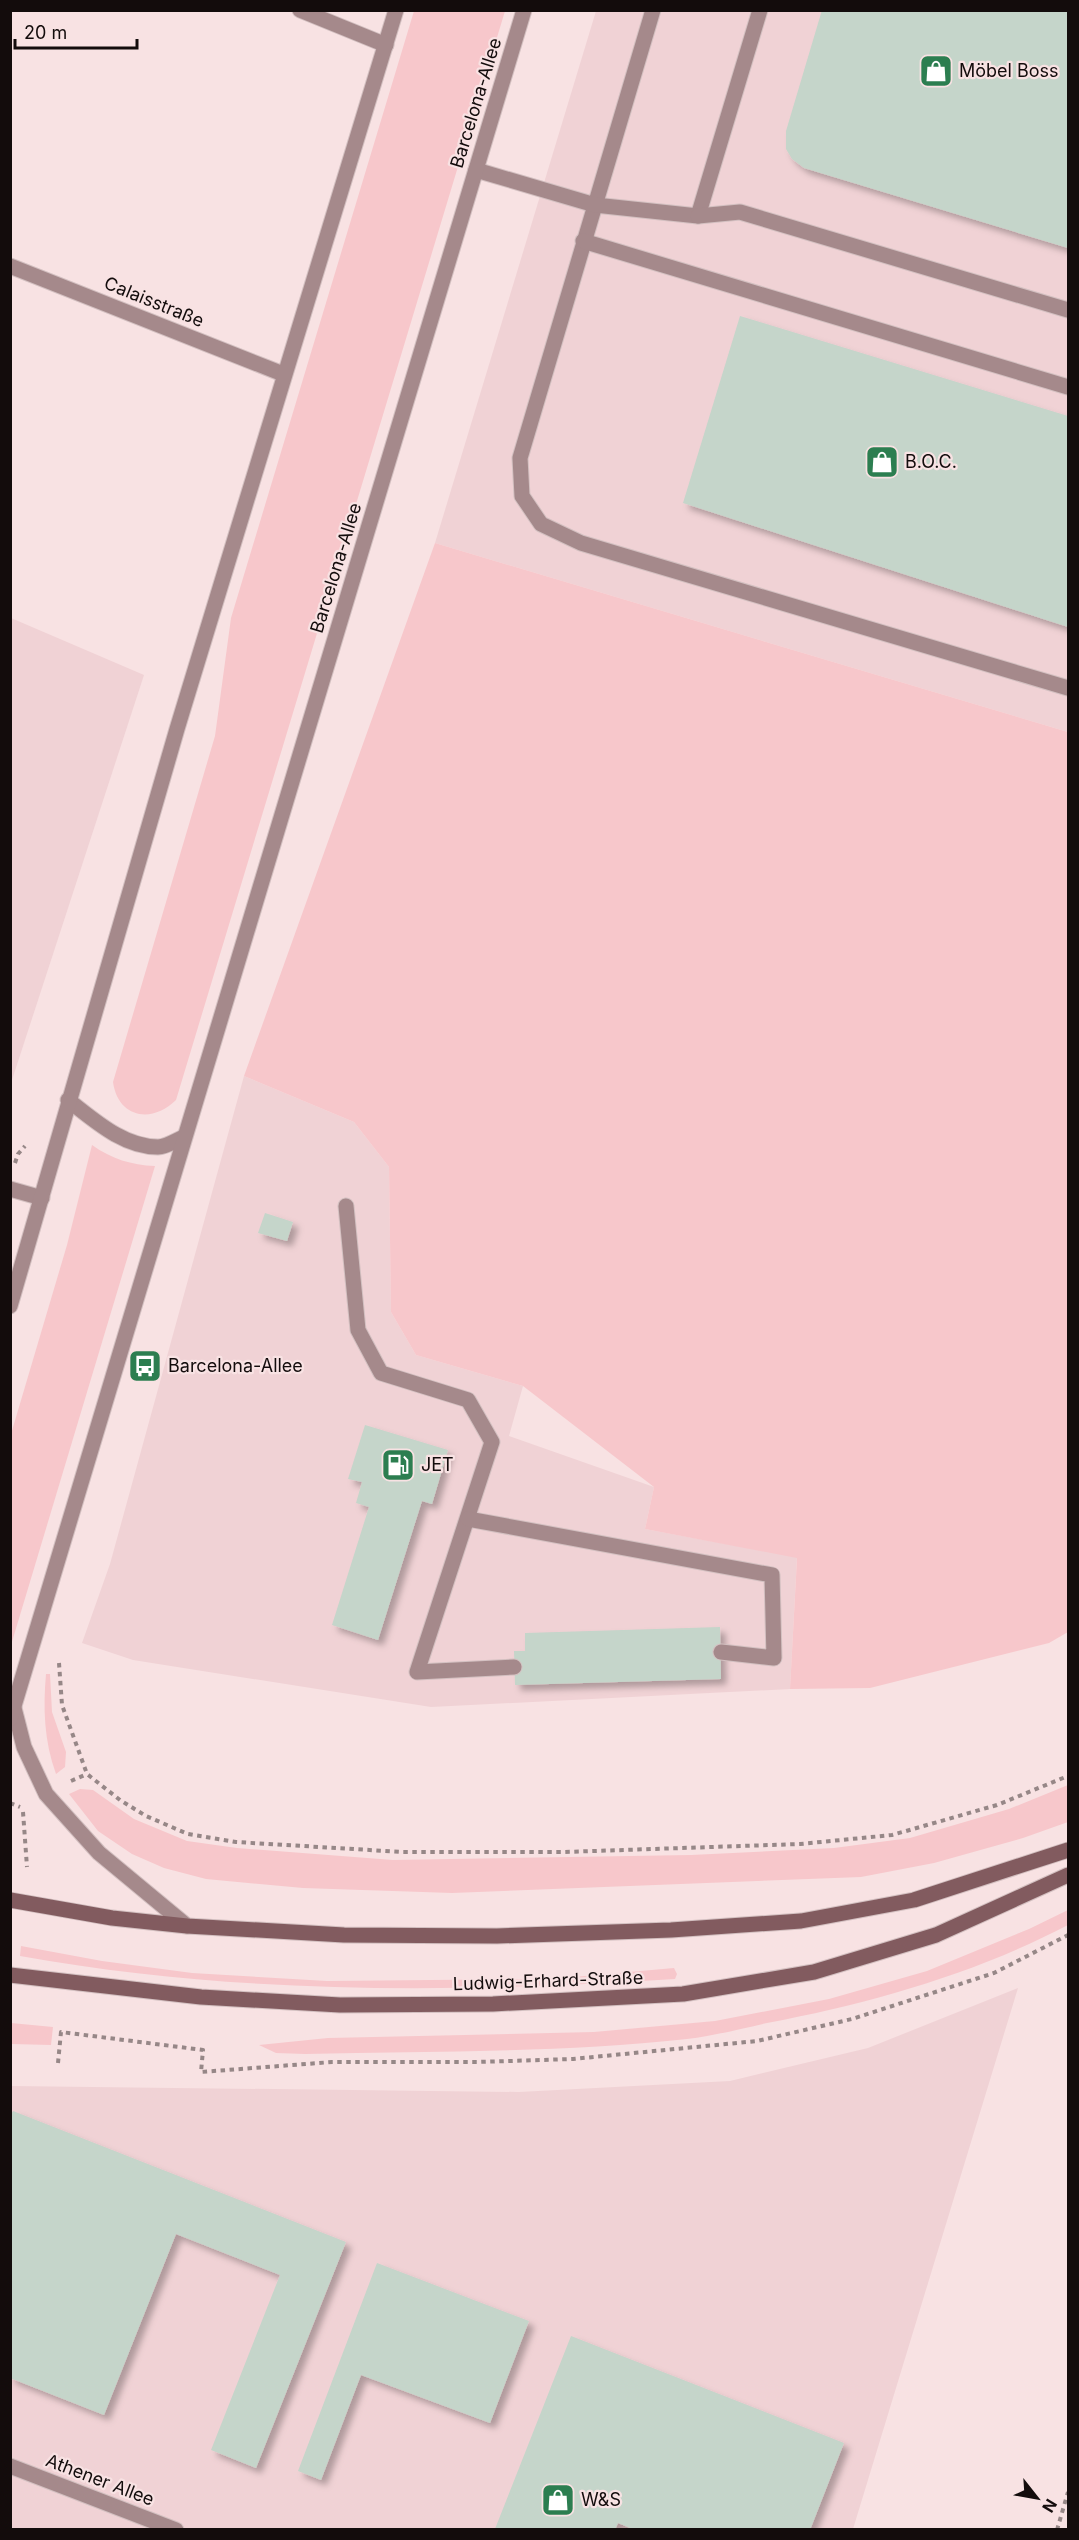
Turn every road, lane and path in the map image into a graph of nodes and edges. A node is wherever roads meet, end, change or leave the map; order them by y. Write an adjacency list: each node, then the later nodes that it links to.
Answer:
1 (300, 10): 6 (street)
2 (396, 10): 6 (street)
3 (524, 10): 7 (street, Barcelona-Allee)
4 (653, 10): 8 (street)
5 (760, 10): 9 (street)
6 (386, 45): 13 (street)
7 (476, 170): 8 (street); 17 (street, Barcelona-Allee)
8 (595, 205): 9 (street); 10 (street)
9 (698, 216): 12 (street)
10 (583, 241): 14 (street); 15 (street)
11 (10, 266): 13 (street, Calaisstraße)
12 (1068, 309)
13 (283, 374): 16 (street)
14 (1068, 387)
15 (1068, 688)
16 (68, 1100): 17 (street); 19 (street)
17 (184, 1137): 25 (street, Barcelona-Allee)
18 (10, 1189): 19 (street)
19 (42, 1198): 21 (street)
20 (346, 1206): 22 (street)
21 (10, 1306)
22 (468, 1519): 23 (street); 24 (street)
23 (721, 1652)
24 (514, 1667)
25 (12, 1713): 33 (street, Barcelona-Allee)
26 (87, 1774): 27 (path)
27 (1068, 1776)
28 (23, 1808): 30 (path)
29 (1068, 1850): 33 (main road)
30 (27, 1867)
31 (1068, 1875): 35 (main road, Ludwig-Erhard-Straße)
32 (10, 1900): 33 (main road)
33 (187, 1926)
34 (1068, 1935): 36 (path)
35 (10, 1975)
36 (58, 2064)
37 (10, 2466): 39 (street, Athener Allee)
38 (1068, 2492): 40 (path)
39 (176, 2529)
40 (1057, 2529)

